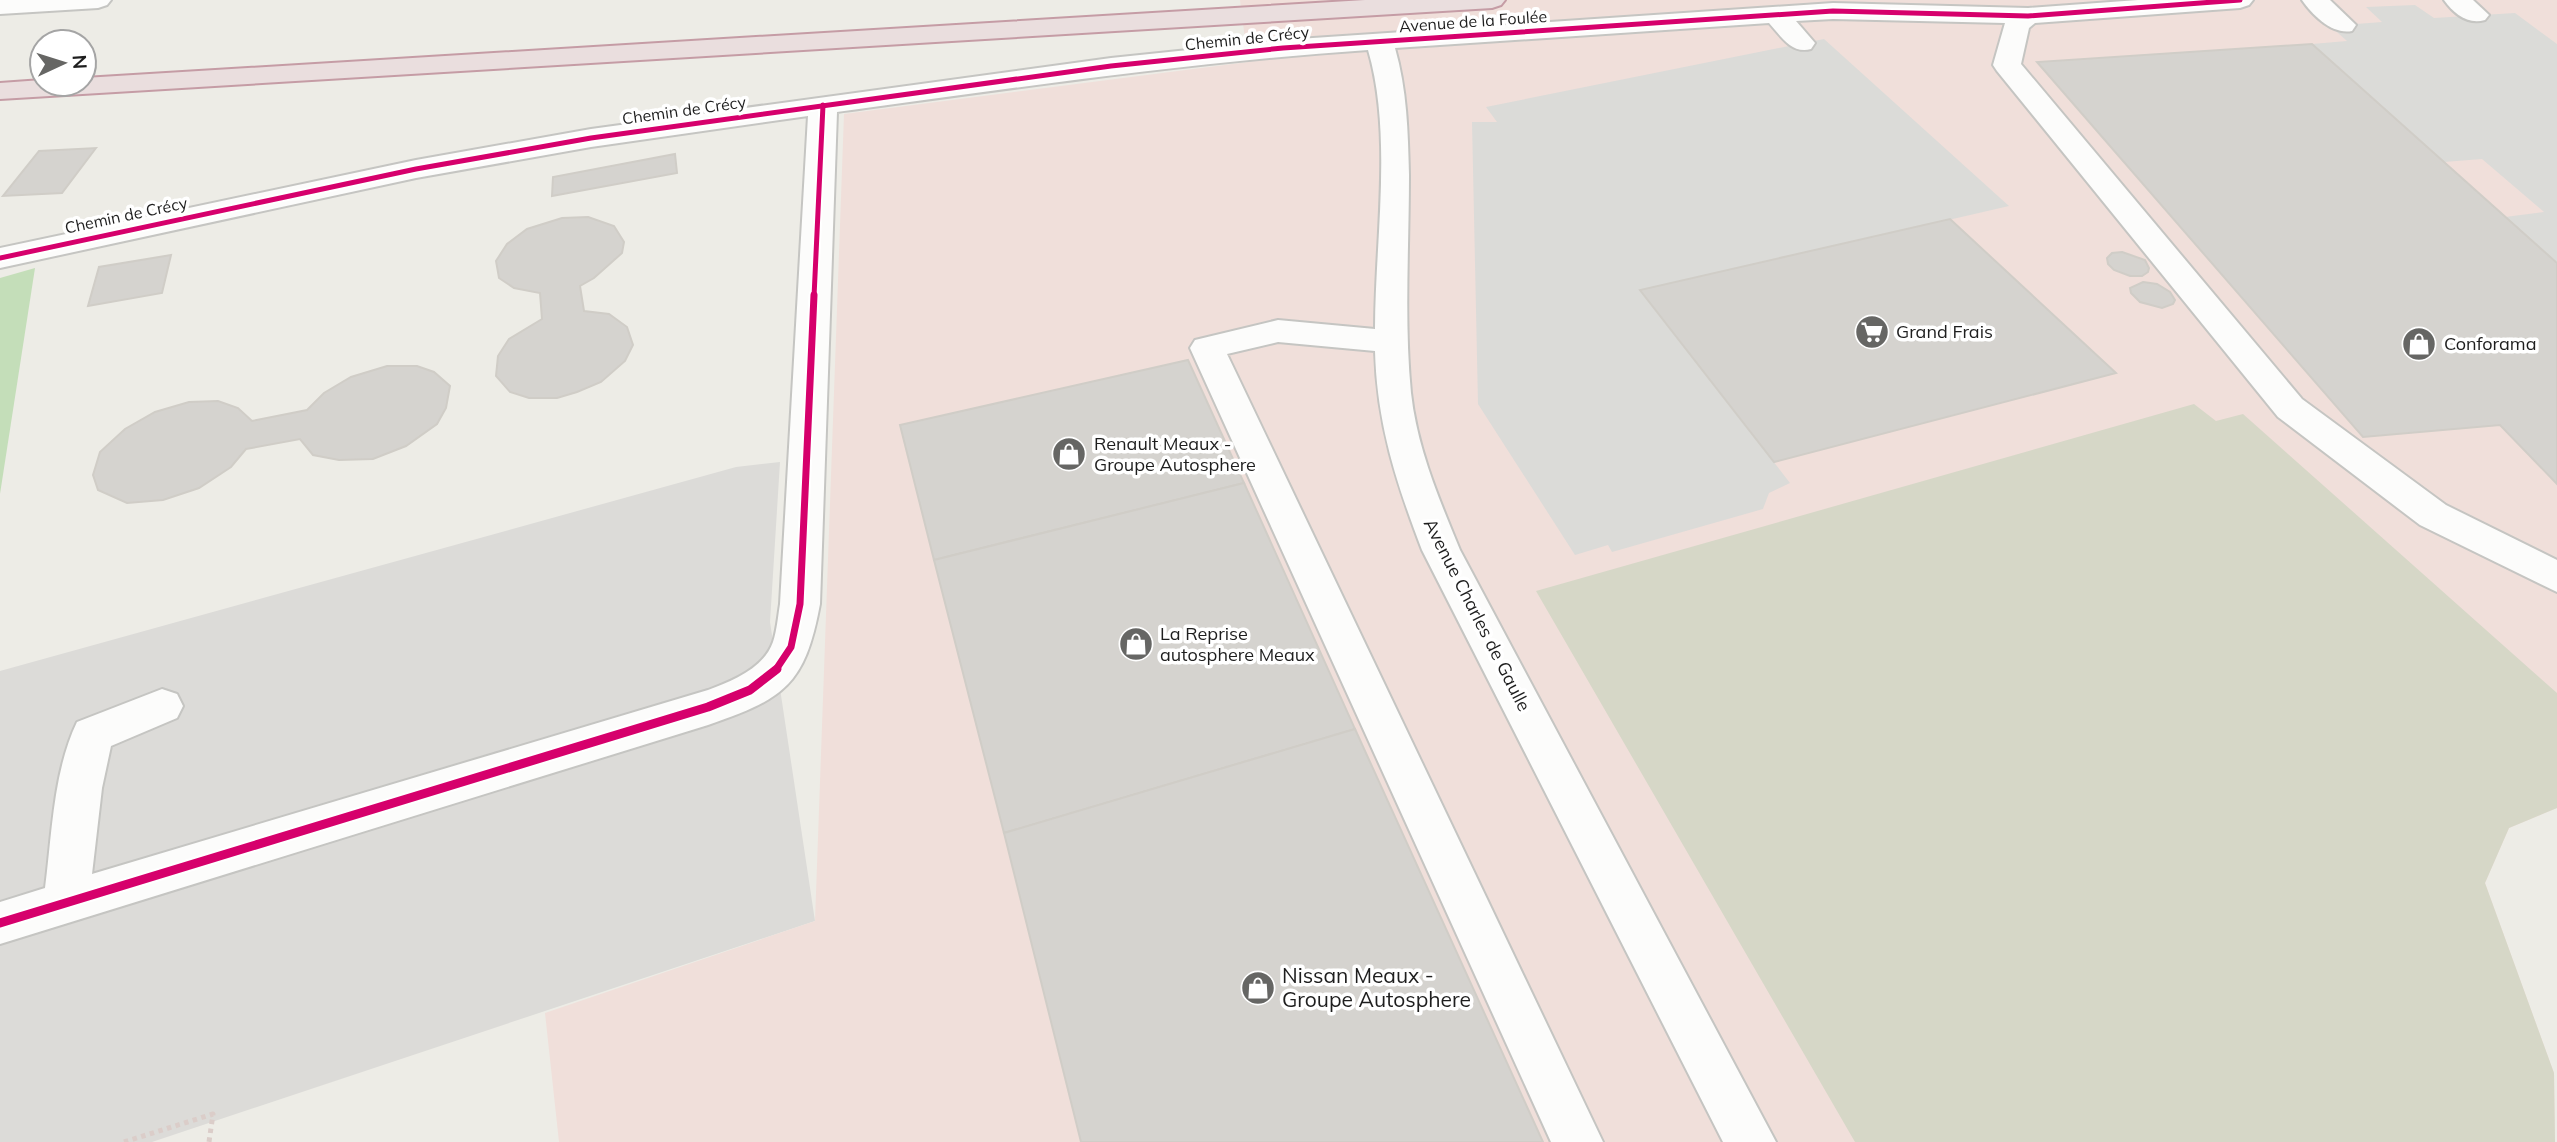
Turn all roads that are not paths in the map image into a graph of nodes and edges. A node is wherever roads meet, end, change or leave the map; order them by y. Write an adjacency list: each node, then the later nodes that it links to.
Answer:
1 (98, 0): 6 (street)
2 (1130, 0): 12 (highway)
3 (1492, 0): 15 (highway)
4 (2240, 0): 8 (street, Avenue de la Foulée)
5 (2315, 0): 9 (street)
6 (0, 6)
7 (1776, 15): 8 (street, Avenue de la Foulée); 10 (street, Avenue de la Foulée); 11 (street)
8 (2028, 16): 19 (street)
9 (2343, 25)
10 (1379, 41): 16 (street, Chemin de Crécy); 18 (street, Avenue Charles de Gaulle)
11 (1802, 43)
12 (98, 60)
13 (28, 65): 14 (highway)
14 (0, 66)
15 (0, 91)
16 (823, 105): 17 (street, Chemin de Crécy); 21 (street)
17 (0, 258)
18 (1392, 341): 23 (street); 24 (street, Avenue Charles de Gaulle)
19 (2557, 577)
20 (162, 706): 21 (street)
21 (66, 903): 22 (street)
22 (0, 923)
23 (1577, 1142)
24 (1750, 1142)

